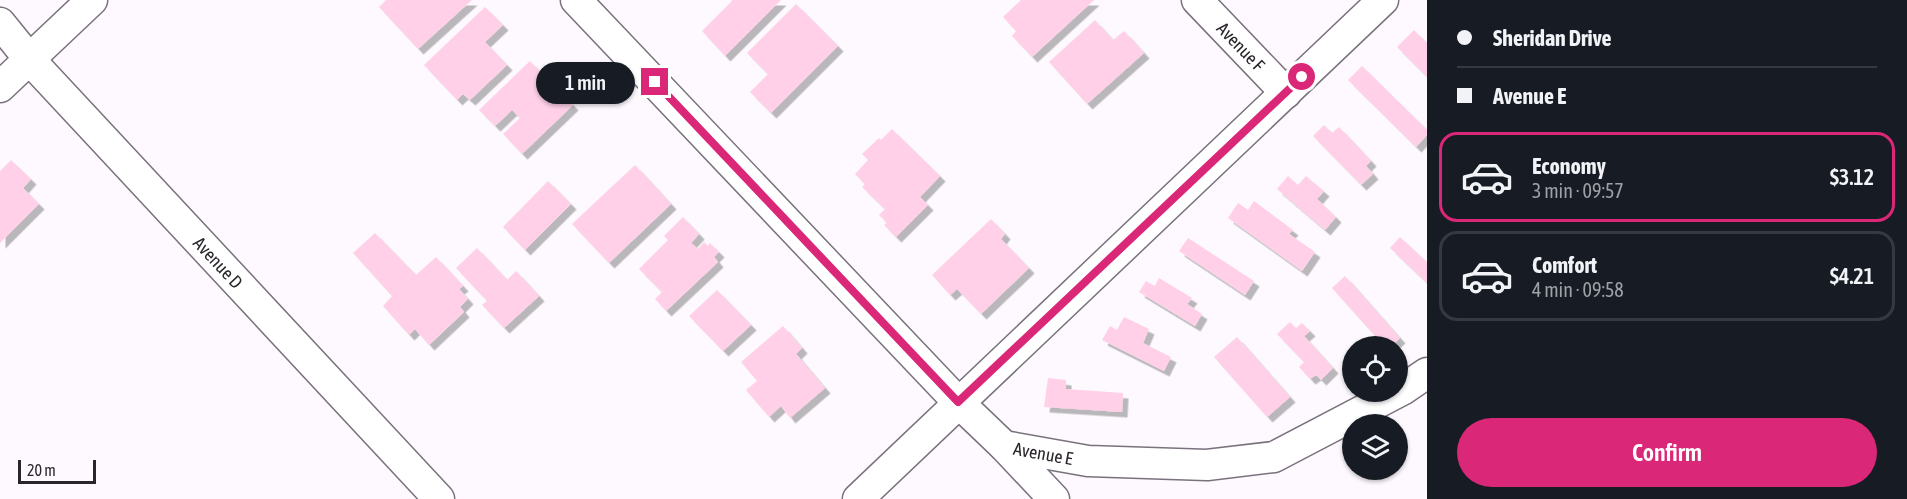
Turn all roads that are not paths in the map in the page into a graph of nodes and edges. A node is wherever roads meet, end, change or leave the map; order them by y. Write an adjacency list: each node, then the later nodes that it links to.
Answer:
1 (92, 0): 6 (street)
2 (576, 0): 10 (street, Avenue E)
3 (1197, 0): 8 (street, Avenue F)
4 (1383, 0): 8 (street)
5 (0, 23): 6 (street, Avenue D)
6 (30, 60): 7 (street); 12 (street, Avenue D)
7 (0, 87)
8 (1286, 93): 10 (street)
9 (1427, 373): 11 (street, Avenue E)
10 (958, 402): 11 (street, Avenue E); 13 (street)
11 (1004, 446): 14 (street)
12 (439, 499)
13 (858, 499)
14 (1054, 499)

